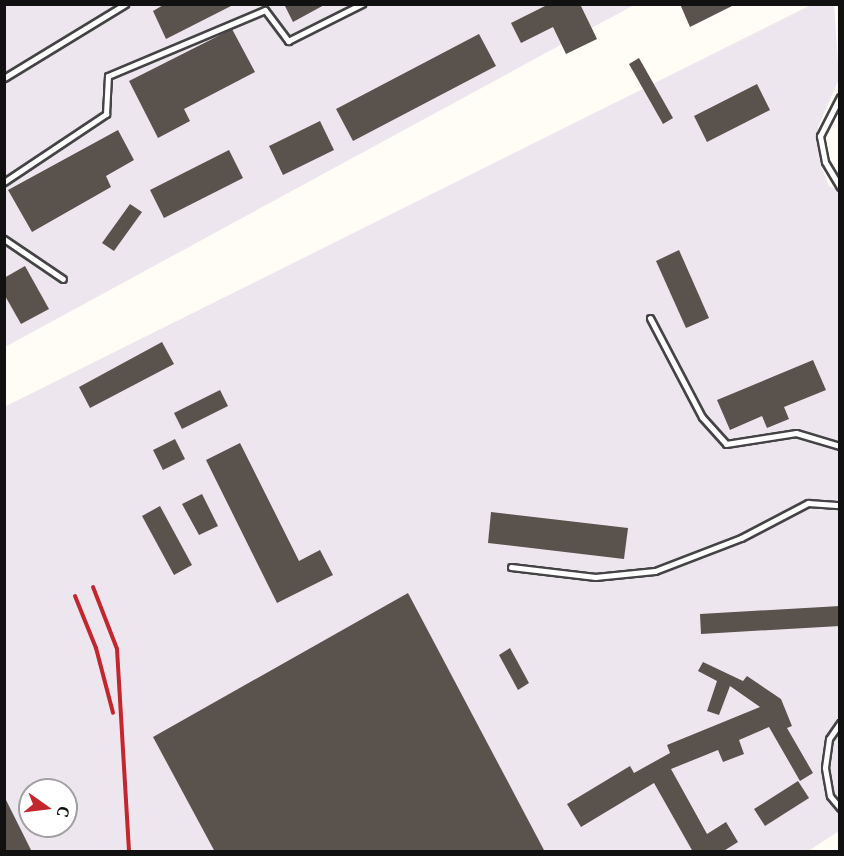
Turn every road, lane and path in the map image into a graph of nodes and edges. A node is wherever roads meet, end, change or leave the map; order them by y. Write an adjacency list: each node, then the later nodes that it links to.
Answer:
1 (125, 4): 3 (lane)
2 (362, 4): 5 (lane)
3 (4, 78)
4 (840, 97): 6 (lane)
5 (4, 182)
6 (840, 187)
7 (4, 239): 8 (lane)
8 (63, 279)
9 (650, 318): 10 (lane)
10 (840, 446)
11 (840, 505): 12 (lane)
12 (511, 567)
13 (840, 723): 14 (lane)
14 (840, 808)

